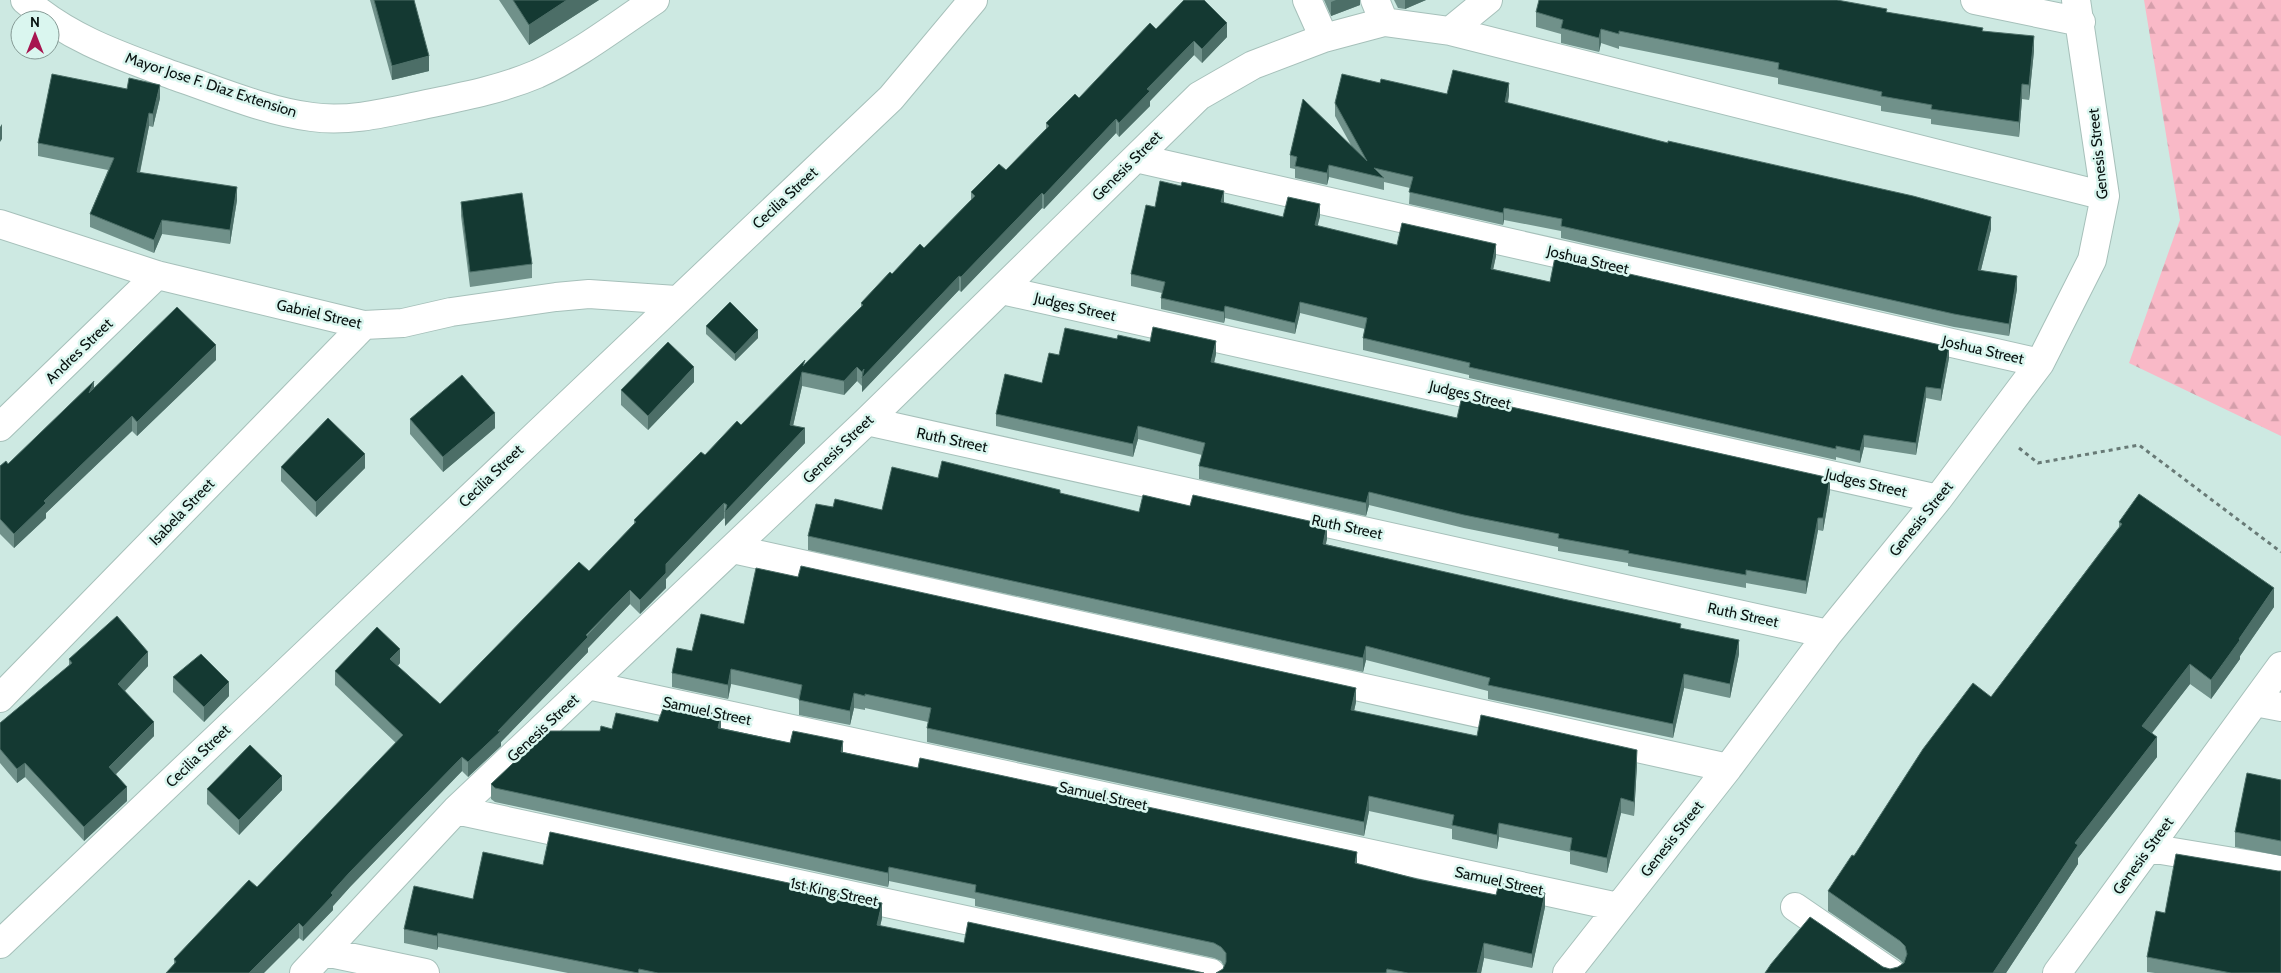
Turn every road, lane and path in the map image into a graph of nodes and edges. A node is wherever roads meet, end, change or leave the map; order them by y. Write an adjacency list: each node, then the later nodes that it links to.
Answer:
1 (25, 0): 2 (street, Mayor Jose F. Diaz Extension)
2 (655, 0)
3 (973, 0): 16 (street, Cecilia Street)
4 (1307, 0): 10 (street)
5 (1488, 0): 9 (street)
6 (1975, 0): 8 (street)
7 (1379, 11): 9 (street, Genesis Street); 10 (street, Genesis Street)
8 (2078, 11): 12 (street, Genesis Street)
9 (1450, 31): 12 (street, Genesis Street)
10 (1324, 38): 11 (street, Genesis Street)
11 (1136, 158): 15 (street, Genesis Street); 18 (street, Joshua Street)
12 (2105, 196): 18 (street, Genesis Street)
13 (0, 224): 14 (street, Gabriel Street)
14 (158, 275): 17 (street, Gabriel Street); 21 (street, Andres Street)
15 (1002, 290): 19 (street, Genesis Street); 22 (street, Judges Street)
16 (676, 300): 17 (street, Gabriel Street); 37 (street, Cecilia Street)
17 (364, 325): 28 (street, Isabela Street)
18 (2040, 363): 20 (street, Genesis Street)
19 (867, 421): 23 (street, Genesis Street); 25 (street, Ruth Street)
20 (1993, 426): 22 (street, Genesis Street); 24 (path)
21 (0, 427)
22 (1938, 499): 25 (street, Genesis Street)
23 (733, 549): 27 (street, Genesis Street); 31 (street)
24 (2281, 552)
25 (1828, 634): 31 (street, Genesis Street)
26 (2281, 666): 29 (street, Genesis Street)
27 (588, 685): 32 (street, Genesis Street); 35 (street, Samuel Street)
28 (0, 698)
29 (2255, 702): 30 (street); 33 (street, Genesis Street)
30 (2281, 706)
31 (1728, 768): 35 (street, Genesis Street)
32 (456, 810): 38 (street, Genesis Street); 41 (street, 1st King Street)
33 (2149, 848): 34 (street); 44 (street, Genesis Street)
34 (2281, 870)
35 (1618, 907): 42 (street, Genesis Street)
36 (1795, 907): 43 (street)
37 (0, 944)
38 (324, 952): 39 (street, Genesis Street); 40 (street)
39 (304, 973)
40 (425, 973)
41 (1212, 973)
42 (1567, 973)
43 (1891, 973)
44 (2057, 973)

